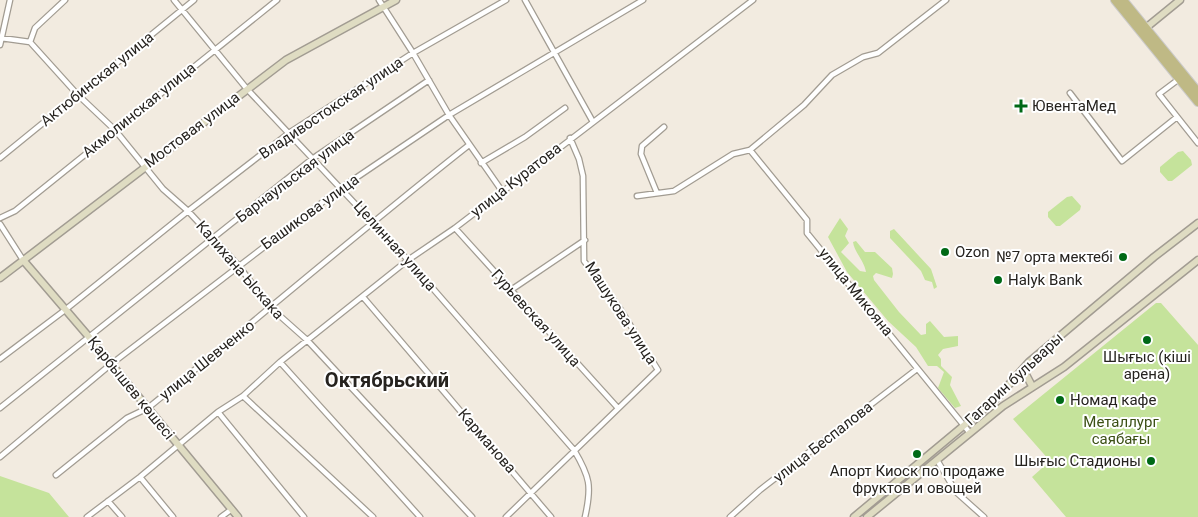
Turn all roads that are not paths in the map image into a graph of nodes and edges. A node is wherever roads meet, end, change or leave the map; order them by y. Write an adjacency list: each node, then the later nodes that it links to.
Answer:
1 (10, 0): 19 (street)
2 (65, 0): 20 (street)
3 (174, 0): 17 (street, Целинная улица)
4 (194, 0): 17 (street, Актюбинская улица)
5 (277, 0): 22 (street, Акмолинская улица)
6 (378, 0): 16 (street)
7 (396, 0): 16 (main road, Мостовая улица)
8 (506, 0): 24 (street, Владивостокская улица)
9 (525, 0): 23 (street)
10 (643, 0): 23 (street, Башикова улица)
11 (753, 0): 35 (street, улица Куратова)
12 (946, 0): 42 (street)
13 (1115, 0): 18 (main road)
14 (1122, 0): 18 (main road)
15 (1180, 0): 18 (main road)
16 (383, 7): 24 (street); 27 (main road, Мостовая улица)
17 (182, 10): 22 (street, Целинная улица); 29 (street, Актюбинская улица)
18 (1143, 30): 25 (main road); 28 (main road)
19 (1, 38): 20 (street); 21 (street)
20 (30, 42): 29 (street, Калихана Ыскака)
21 (0, 45)
22 (214, 50): 27 (street, Целинная улица); 37 (street, Акмолинская улица)
23 (555, 51): 33 (street, Башикова улица); 35 (street)
24 (413, 53): 26 (street); 38 (street, Владивостокская улица)
25 (1179, 79): 31 (main road); 34 (street)
26 (429, 80): 33 (street); 44 (street, Барнаульская улица)
27 (247, 89): 38 (street, Целинная улица); 46 (main road, Мостовая улица)
28 (1198, 92)
29 (77, 94): 37 (street, Калихана Ыскака); 43 (street, Актюбинская улица)
30 (1070, 94): 34 (street)
31 (1198, 102)
32 (565, 108): 45 (street)
33 (449, 115): 41 (street); 47 (street, Башикова улица)
34 (1177, 117): 40 (street)
35 (593, 122): 39 (street, улица Куратова)
36 (664, 127): 49 (street)
37 (115, 130): 46 (street, Калихана Ыскака); 52 (street, Акмолинская улица)
38 (289, 133): 44 (street, Целинная улица); 51 (street, Владивостокская улица)
39 (570, 138): 48 (street, улица Куратова); 58 (street, Машукова улица)
40 (1198, 143)
41 (469, 145): 45 (street); 53 (street, улица Шевченко)
42 (750, 150): 49 (street); 73 (street, улица Микояна)
43 (0, 158)
44 (312, 159): 47 (street, Целинная улица); 57 (street, Барнаульская улица)
45 (481, 163): 48 (street)
46 (145, 166): 51 (street, Калихана Ыскака); 59 (main road, Мостовая улица)
47 (341, 188): 53 (street, Целинная улица); 62 (street, Башикова улица)
48 (502, 191): 56 (street, улица Куратова)
49 (657, 193): 50 (street)
50 (637, 196)
51 (188, 211): 57 (street, Калихана Ыскака); 67 (street, Владивостокская улица)
52 (0, 218)
53 (373, 221): 60 (street, Целинная улица); 66 (street, улица Шевченко)
54 (0, 224): 59 (street)
55 (1198, 224): 74 (main road, Гагарин бульвары)
56 (455, 228): 60 (street, улица Куратова); 64 (street, Гурьевская улица)
57 (213, 238): 62 (street, Калихана Ыскака); 68 (street, Барнаульская улица)
58 (585, 240): 64 (street); 77 (street, Машукова улица)
59 (23, 260): 63 (main road, Мостовая улица); 67 (main road, Қарбышев көшесі)
60 (408, 260): 65 (street, улица Куратова); 84 (street, Целинная улица)
61 (1198, 260): 75 (main road, Гагарин бульвары)
62 (238, 265): 66 (street, Калихана Ыскака); 72 (street, Башикова улица)
63 (0, 278)
64 (511, 290): 77 (street, Гурьевская улица)
65 (363, 297): 69 (street, улица Куратова); 89 (street, Карманова)
66 (270, 308): 69 (street, Калихана Ыскака); 79 (street, улица Шевченко)
67 (65, 310): 68 (main road, Қарбышев көшесі); 70 (street, Владивостокская улица)
68 (89, 337): 72 (main road, Қарбышев көшесі); 78 (street, Барнаульская улица)
69 (307, 340): 71 (street, улица Куратова); 100 (street, Калихана Ыскака)
70 (0, 359)
71 (280, 362): 76 (street, улица Куратова); 99 (street)
72 (110, 365): 79 (main road, Қарбышев көшесі); 85 (street, Башикова улица)
73 (917, 369): 81 (street, улица Микояна); 104 (street, улица Беспалова)
74 (1023, 369): 75 (main road); 81 (main road, Гагарин бульвары)
75 (1032, 386): 82 (main road, Гагарин бульвары)
76 (243, 396): 80 (street, улица Куратова); 98 (street)
77 (617, 407): 84 (street)
78 (0, 408)
79 (148, 408): 83 (main road, Қарбышев көшесі); 87 (street, улица Шевченко)
80 (218, 412): 83 (street, улица Куратова); 97 (street)
81 (964, 426): 82 (street, улица Микояна); 105 (main road, Гагарин бульвары)
82 (970, 433): 86 (main road, Гагарин бульвары)
83 (179, 446): 88 (street, улица Куратова); 91 (main road, Қарбышев көшесі)
84 (574, 450): 89 (street); 103 (street, Целинная улица)
85 (0, 457)
86 (937, 460): 106 (main road, Гагарин бульвары); 107 (street)
87 (56, 475)
88 (140, 477): 90 (street, улица Куратова); 94 (street)
89 (531, 492): 101 (street); 102 (street, Карманова)
90 (108, 501): 92 (street, улица Куратова); 93 (street)
91 (232, 509): 95 (street); 96 (main road, Қарбышев көшесі)
92 (87, 517)
93 (122, 517)
94 (172, 517)
95 (221, 517)
96 (238, 517)
97 (304, 517)
98 (373, 517)
99 (420, 517)
100 (472, 517)
101 (506, 517)
102 (552, 517)
103 (584, 517)
104 (730, 517)
105 (854, 517)
106 (866, 517)
107 (984, 517)

